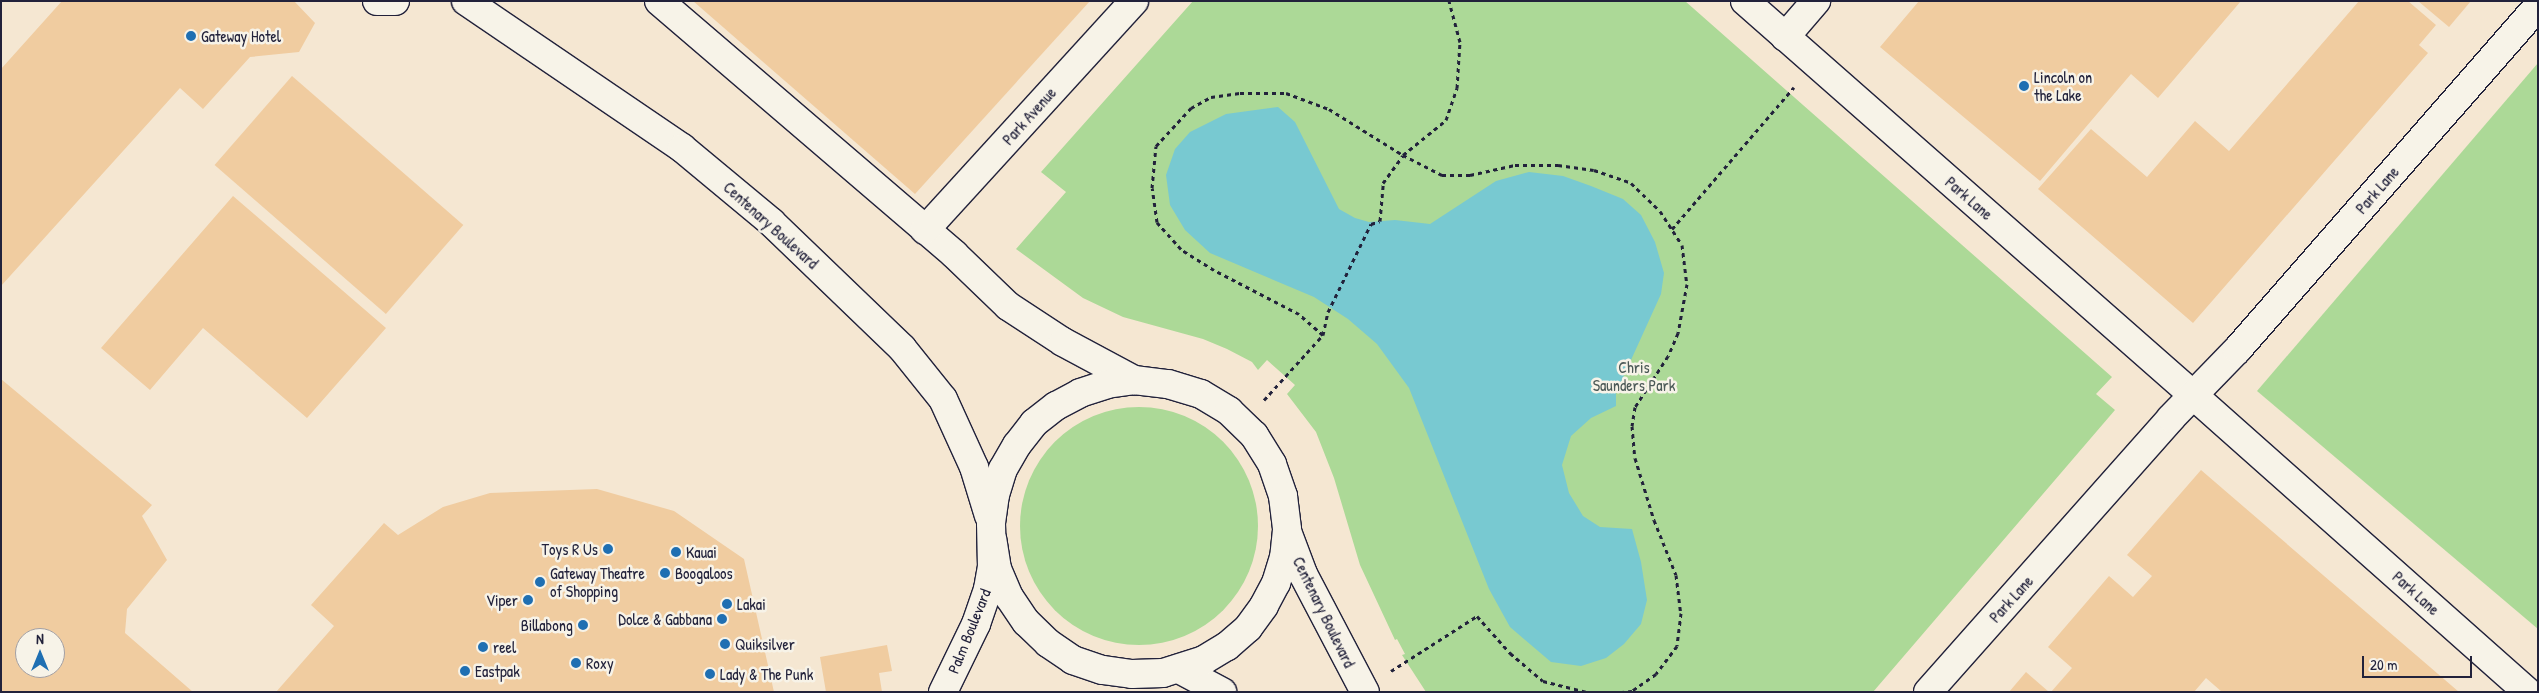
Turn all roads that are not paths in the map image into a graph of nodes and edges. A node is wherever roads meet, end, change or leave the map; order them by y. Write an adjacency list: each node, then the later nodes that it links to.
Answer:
1 (376, 1): 2 (street)
2 (395, 1)
3 (466, 1): 14 (street, Centenary Boulevard)
4 (659, 1): 10 (street)
5 (1134, 1): 10 (street, Park Avenue)
6 (1745, 1): 9 (street, Park Lane)
7 (1816, 1): 9 (street)
8 (2538, 6): 12 (street, Park Lane)
9 (1785, 37): 12 (street, Park Lane)
10 (925, 230): 11 (street)
11 (1134, 380): 13 (street); 14 (street)
12 (2193, 394): 19 (street, Park Lane); 20 (street, Park Lane)
13 (1287, 530): 15 (street); 16 (street, Centenary Boulevard)
14 (991, 531): 15 (street); 17 (street, Palm Boulevard)
15 (1169, 678): 18 (street)
16 (1364, 690)
17 (943, 692)
18 (1222, 692)
19 (1928, 692)
20 (2527, 692)

